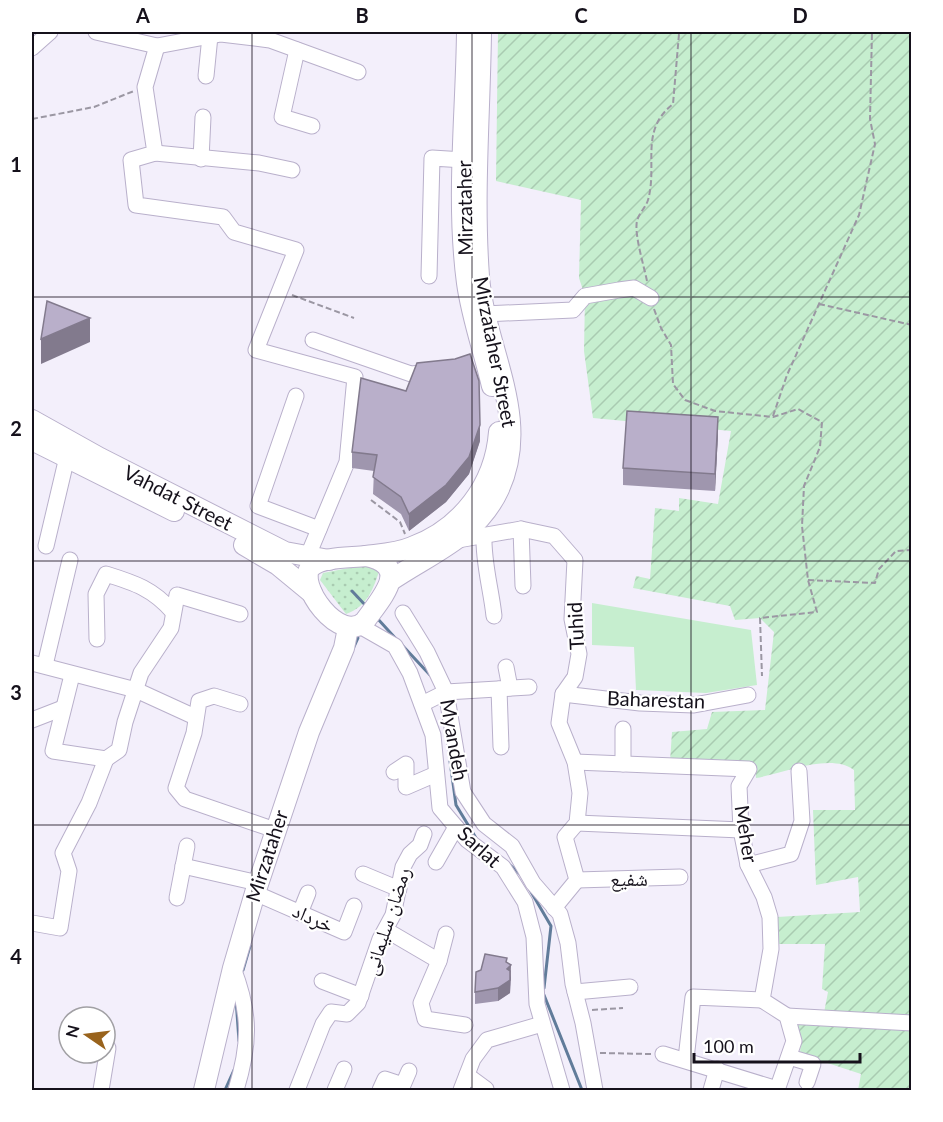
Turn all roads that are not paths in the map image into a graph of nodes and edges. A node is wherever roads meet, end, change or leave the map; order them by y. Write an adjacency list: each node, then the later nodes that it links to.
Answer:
1 (50, 32): 8 (street)
2 (100, 32): 7 (street)
3 (467, 32): 16 (main road, Mirzataher)
4 (481, 32): 20 (main road, Mirzataher Street)
5 (217, 34): 6 (street); 9 (street); 11 (street)
6 (181, 36): 7 (street)
7 (157, 46): 14 (street)
8 (32, 48)
9 (297, 50): 10 (street); 13 (street)
10 (358, 72)
11 (206, 76)
12 (203, 117): 15 (street)
13 (312, 126)
14 (155, 153): 15 (street); 27 (street)
15 (201, 159): 17 (street)
16 (464, 160): 18 (street); 32 (main road, Mirzataher)
17 (292, 170)
18 (429, 276)
19 (651, 298): 20 (street)
20 (485, 314): 30 (main road, Mirzataher Street)
21 (313, 340): 22 (street)
22 (443, 371)
23 (296, 396): 27 (street)
24 (32, 420): 33 (main road, Vahdat Street)
25 (32, 441): 26 (main road, Vahdat Street)
26 (67, 457): 31 (street); 38 (main road, Vahdat Street)
27 (319, 529): 33 (street)
28 (521, 529): 29 (street, Tuhid); 37 (street); 53 (street, Tuhid)
29 (484, 535): 30 (street, Tuhid); 42 (street)
30 (458, 540): 36 (main road, Mirzataher Street)
31 (46, 546)
32 (366, 556): 35 (main road); 36 (main road)
33 (307, 558): 35 (main road, Vahdat Street)
34 (70, 560): 46 (street)
35 (329, 560): 38 (main road)
36 (390, 580): 43 (main road)
37 (523, 586)
38 (312, 593): 43 (main road)
39 (173, 612): 41 (street); 44 (street); 51 (street)
40 (403, 613): 45 (street, Myandeh)
41 (240, 614)
42 (494, 616)
43 (354, 627): 45 (street); 70 (main road, Mirzataher)
44 (96, 639)
45 (402, 640): 52 (street, Myandeh); 56 (street, Sarlat)
46 (38, 664): 48 (street)
47 (506, 667): 50 (street)
48 (72, 675): 51 (street); 57 (street)
49 (529, 687): 50 (street)
50 (505, 688): 52 (street); 61 (street)
51 (136, 690): 58 (street); 62 (street)
52 (443, 693): 56 (street); 85 (street, Myandeh)
53 (563, 694): 54 (street, Baharestan); 63 (street, Tuhid)
54 (748, 695)
55 (240, 704): 58 (street)
56 (422, 704): 67 (street, Sarlat)
57 (63, 708): 59 (street); 62 (street)
58 (195, 717): 70 (street)
59 (32, 720)
60 (623, 729): 64 (street)
61 (501, 747)
62 (106, 759): 87 (street)
63 (575, 762): 64 (street, Meher); 68 (street, Tuhid)
64 (623, 764): 71 (street, Meher)
65 (799, 771): 75 (street)
66 (394, 772): 67 (street)
67 (436, 774): 69 (street, Sarlat)
68 (577, 823): 71 (street); 79 (street, Tuhid)
69 (456, 827): 74 (street); 99 (street, Sarlat)
70 (275, 830): 80 (main road, Mirzataher)
71 (741, 830): 75 (street, Meher)
72 (424, 834): 81 (street, رمضان سلیمانی)
73 (187, 846): 76 (street)
74 (436, 862)
75 (748, 865): 96 (street, Meher)
76 (183, 866): 80 (street, خرداد); 83 (street)
77 (363, 874): 81 (street)
78 (680, 878): 79 (street, شفیع)
79 (577, 880): 85 (street)
80 (257, 888): 86 (street, خرداد); 91 (main road, Mirzataher)
81 (399, 889): 88 (street, رمضان سلیمانی)
82 (308, 893): 86 (street)
83 (177, 898)
84 (354, 906): 86 (street, خرداد)
85 (554, 908): 94 (street, Myandeh)
86 (300, 913)
87 (32, 923)
88 (386, 930): 90 (street); 95 (street, رمضان سلیمانی)
89 (446, 934): 90 (street)
90 (439, 961): 100 (street)
91 (233, 968): 112 (main road, Mirzataher); 113 (street)
92 (322, 981): 95 (street)
93 (630, 987): 94 (street)
94 (575, 992): 119 (street, Myandeh)
95 (360, 996): 114 (street, رمضان سلیمانی)
96 (762, 1000): 97 (street); 103 (street)
97 (787, 1016): 98 (street); 102 (street)
98 (912, 1023)
99 (542, 1024): 108 (street); 118 (street, Sarlat)
100 (465, 1025)
101 (663, 1054): 103 (street)
102 (789, 1057): 109 (street); 121 (street)
103 (686, 1059): 106 (street)
104 (105, 1065): 111 (street)
105 (344, 1069): 115 (street)
106 (717, 1069): 120 (street); 121 (street)
107 (410, 1071): 116 (street)
108 (467, 1075): 110 (street); 117 (street)
109 (807, 1082)
110 (486, 1089)
111 (101, 1090)
112 (204, 1090)
113 (236, 1090)
114 (297, 1090)
115 (335, 1090)
116 (380, 1090)
117 (461, 1090)
118 (562, 1090)
119 (595, 1090)
120 (711, 1090)
121 (777, 1090)

